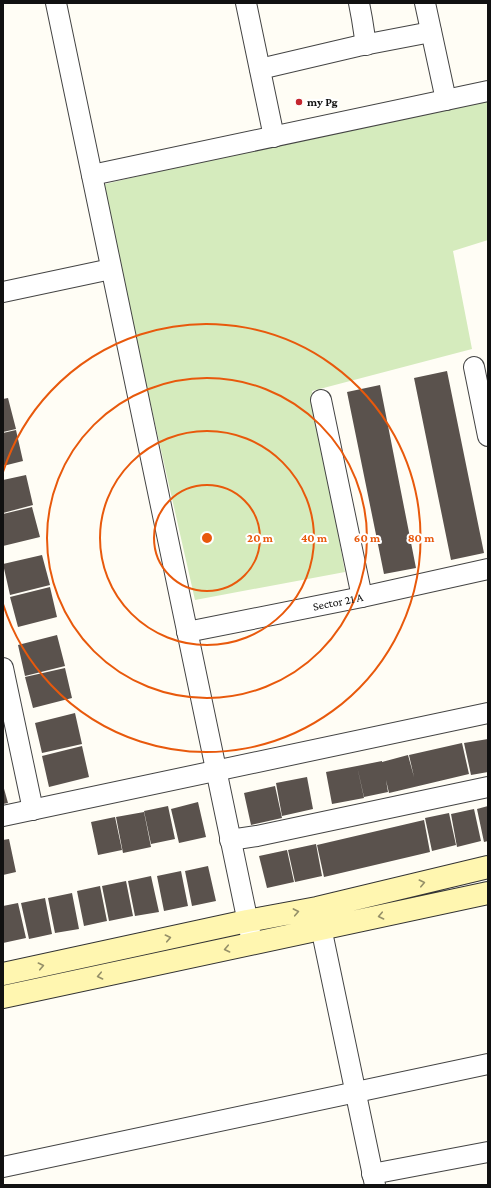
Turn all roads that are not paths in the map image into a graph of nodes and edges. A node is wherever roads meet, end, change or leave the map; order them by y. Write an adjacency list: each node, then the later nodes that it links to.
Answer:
1 (56, 3): 11 (street)
2 (246, 3): 7 (street)
3 (359, 3): 6 (street)
4 (425, 3): 5 (street)
5 (431, 32): 6 (street); 9 (street)
6 (366, 45): 7 (street)
7 (260, 70): 10 (street)
8 (488, 91): 9 (street)
9 (446, 100): 10 (street)
10 (274, 137): 11 (street)
11 (92, 175): 12 (street)
12 (111, 269): 13 (street); 19 (street)
13 (3, 292)
14 (474, 367): 16 (street)
15 (321, 400): 18 (street)
16 (488, 436)
17 (488, 569): 18 (street, Sector 21 A)
18 (362, 596): 19 (street, Sector 21 A)
19 (187, 632): 22 (street)
20 (3, 668): 24 (street)
21 (488, 713): 22 (street)
22 (216, 771): 24 (street); 26 (street)
23 (488, 787): 26 (street)
24 (32, 810): 25 (street)
25 (3, 816)
26 (230, 840): 30 (street)
27 (488, 868): 29 (street, one-way to 27)
28 (488, 893): 31 (street, one-way to 31)
29 (316, 908): 30 (street, one-way to 29); 31 (street)
30 (247, 922): 32 (street); 33 (street, one-way to 30)
31 (321, 929): 32 (street); 36 (street)
32 (252, 943): 34 (street, one-way to 34)
33 (3, 974)
34 (3, 998)
35 (488, 1064): 36 (street)
36 (355, 1092): 38 (street); 39 (street)
37 (488, 1152): 39 (street)
38 (3, 1167)
39 (374, 1179)

